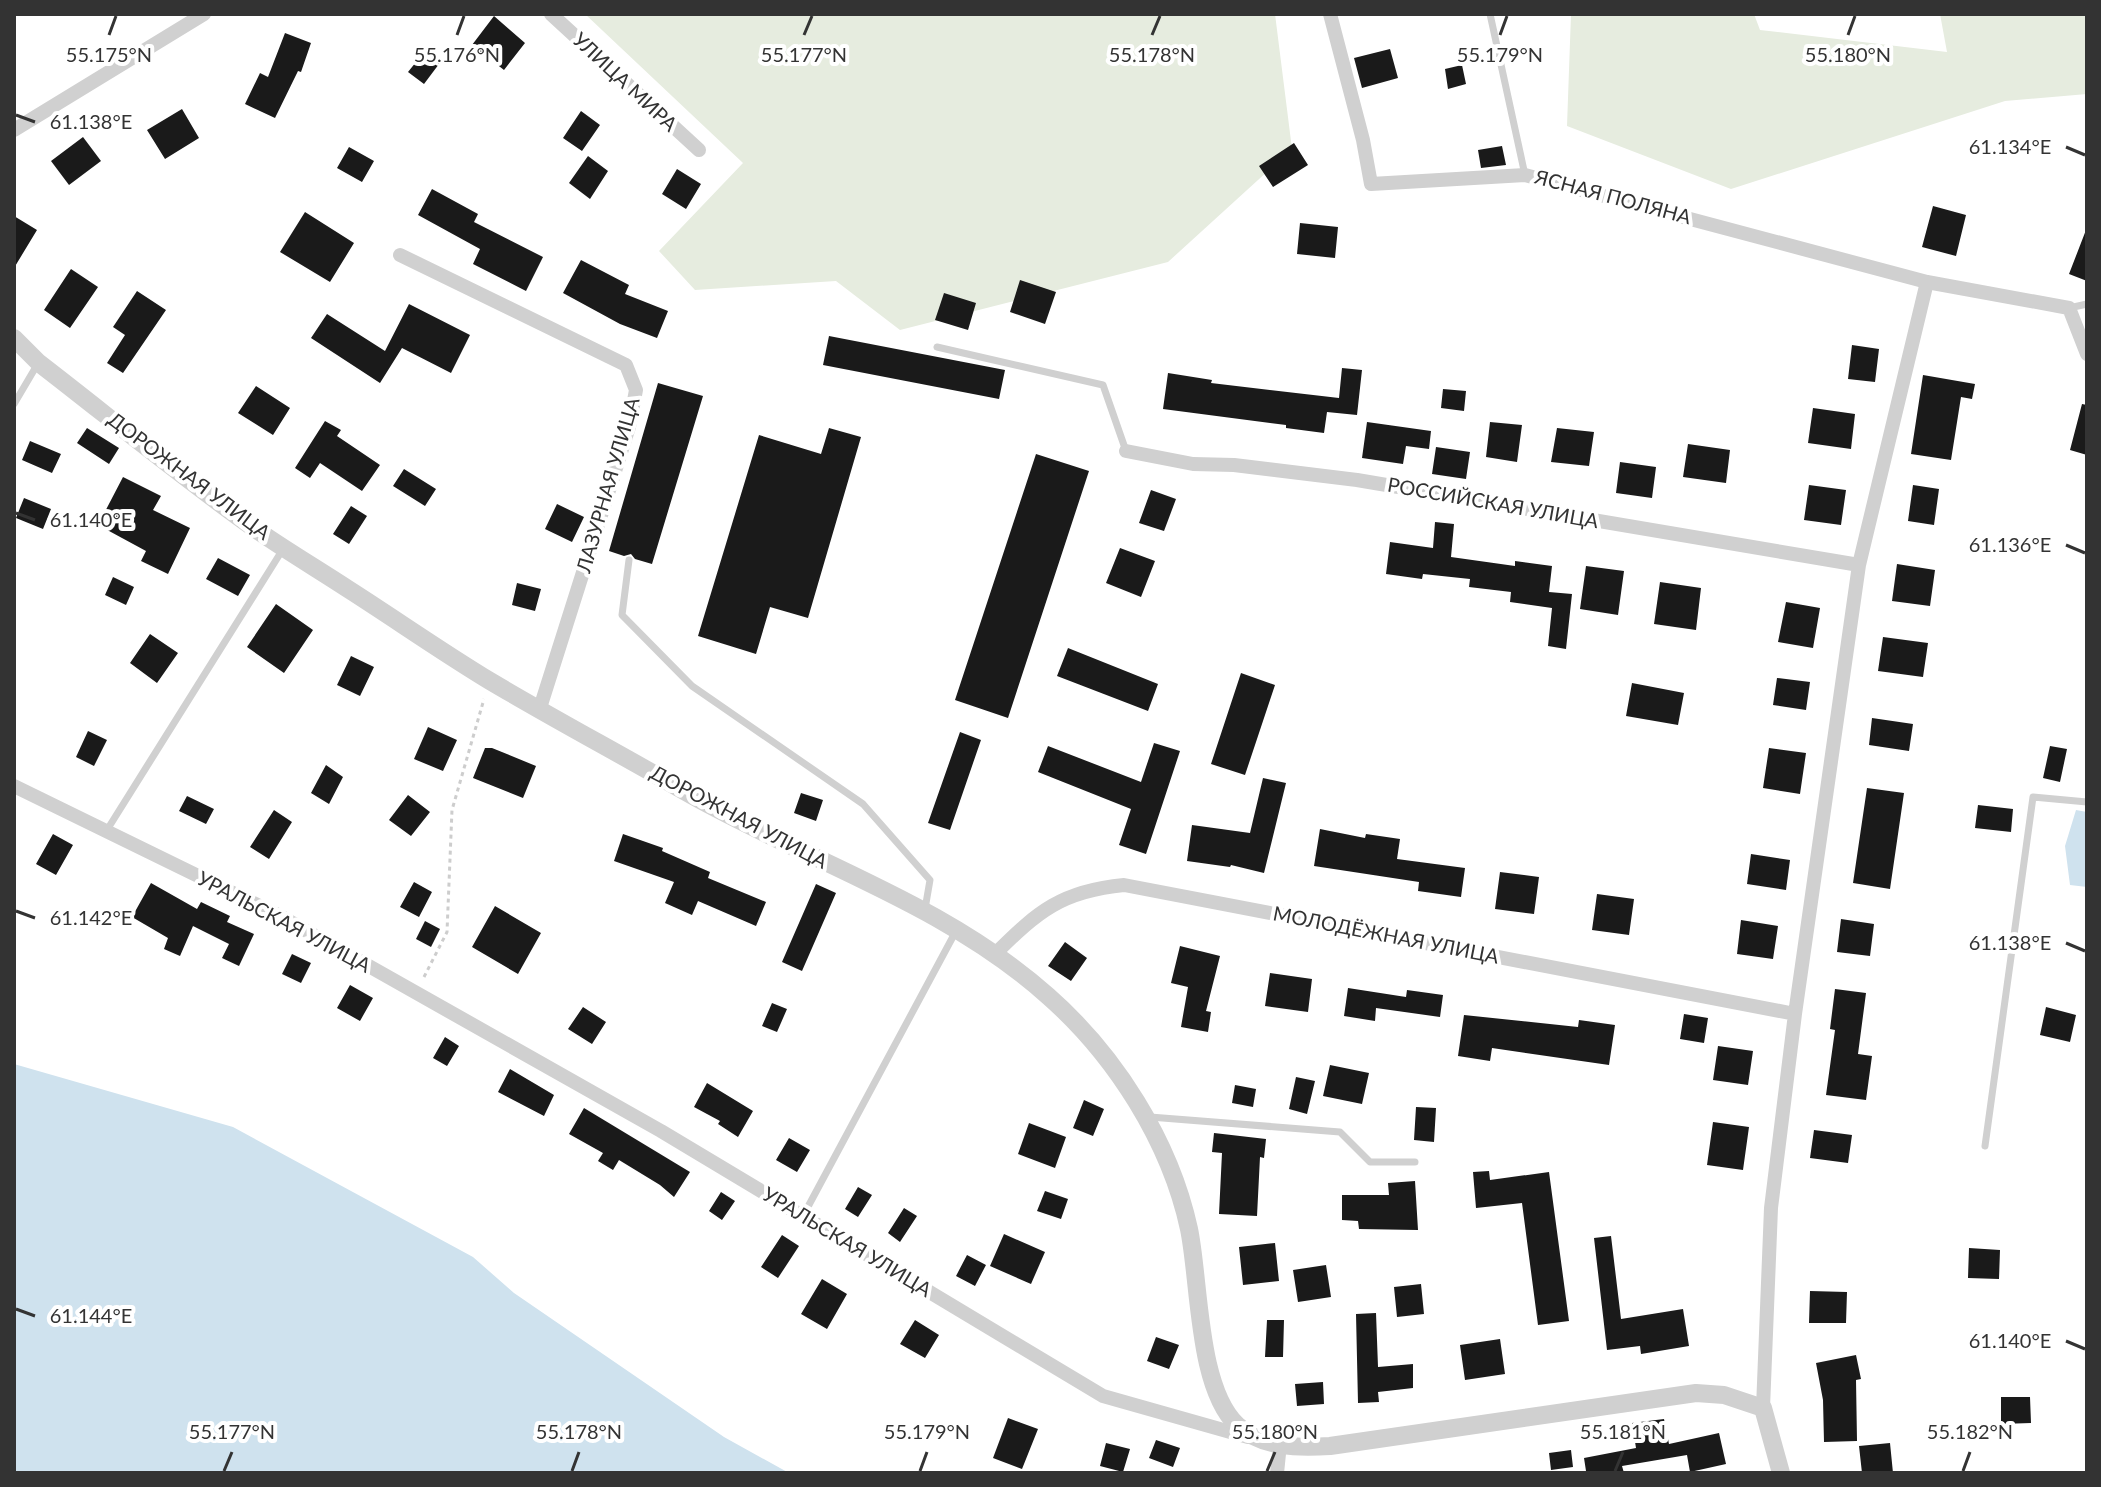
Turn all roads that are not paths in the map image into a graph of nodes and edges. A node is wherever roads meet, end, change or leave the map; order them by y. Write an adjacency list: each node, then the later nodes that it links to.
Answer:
1 (204, 14): 5 (street)
2 (551, 14): 6 (street, УЛИЦА МИРА)
3 (1330, 14): 7 (street, ЯСНАЯ ПОЛЯНА)
4 (1490, 14): 7 (lane)
5 (14, 130)
6 (699, 150)
7 (1525, 175): 9 (street, ЯСНАЯ ПОЛЯНА)
8 (400, 255): 21 (street, ЛАЗУРНАЯ УЛИЦА)
9 (1927, 282): 11 (street, ЯСНАЯ ПОЛЯНА); 20 (street)
10 (2087, 304): 11 (lane)
11 (2069, 308): 14 (street)
12 (14, 338): 15 (street, ДОРОЖНАЯ УЛИЦА)
13 (937, 347): 17 (lane)
14 (2087, 354)
15 (39, 363): 16 (lane); 18 (street, ДОРОЖНАЯ УЛИЦА)
16 (14, 404)
17 (1126, 451): 20 (street, РОССИЙСКАЯ УЛИЦА)
18 (285, 548): 21 (street, ДОРОЖНАЯ УЛИЦА); 24 (lane)
19 (629, 560): 25 (lane)
20 (1859, 565): 28 (street)
21 (540, 708): 25 (street, ДОРОЖНАЯ УЛИЦА)
22 (14, 786): 24 (street, УРАЛЬСКАЯ УЛИЦА)
23 (2087, 802): 30 (lane)
24 (107, 831): 32 (street, УРАЛЬСКАЯ УЛИЦА)
25 (925, 912): 26 (street, ДОРОЖНАЯ УЛИЦА)
26 (957, 929): 27 (street, ДОРОЖНАЯ УЛИЦА); 32 (lane)
27 (995, 954): 28 (street, МОЛОДЁЖНАЯ УЛИЦА); 29 (street, ДОРОЖНАЯ УЛИЦА)
28 (1795, 1014): 33 (street)
29 (1144, 1117): 31 (lane); 34 (street, ДОРОЖНАЯ УЛИЦА)
30 (1985, 1146)
31 (1415, 1162)
32 (803, 1216): 34 (street, УРАЛЬСКАЯ УЛИЦА)
33 (1763, 1408): 34 (street, УРАЛЬСКАЯ УЛИЦА); 36 (street)
34 (1272, 1443): 35 (street)
35 (1277, 1473)
36 (1781, 1473)

